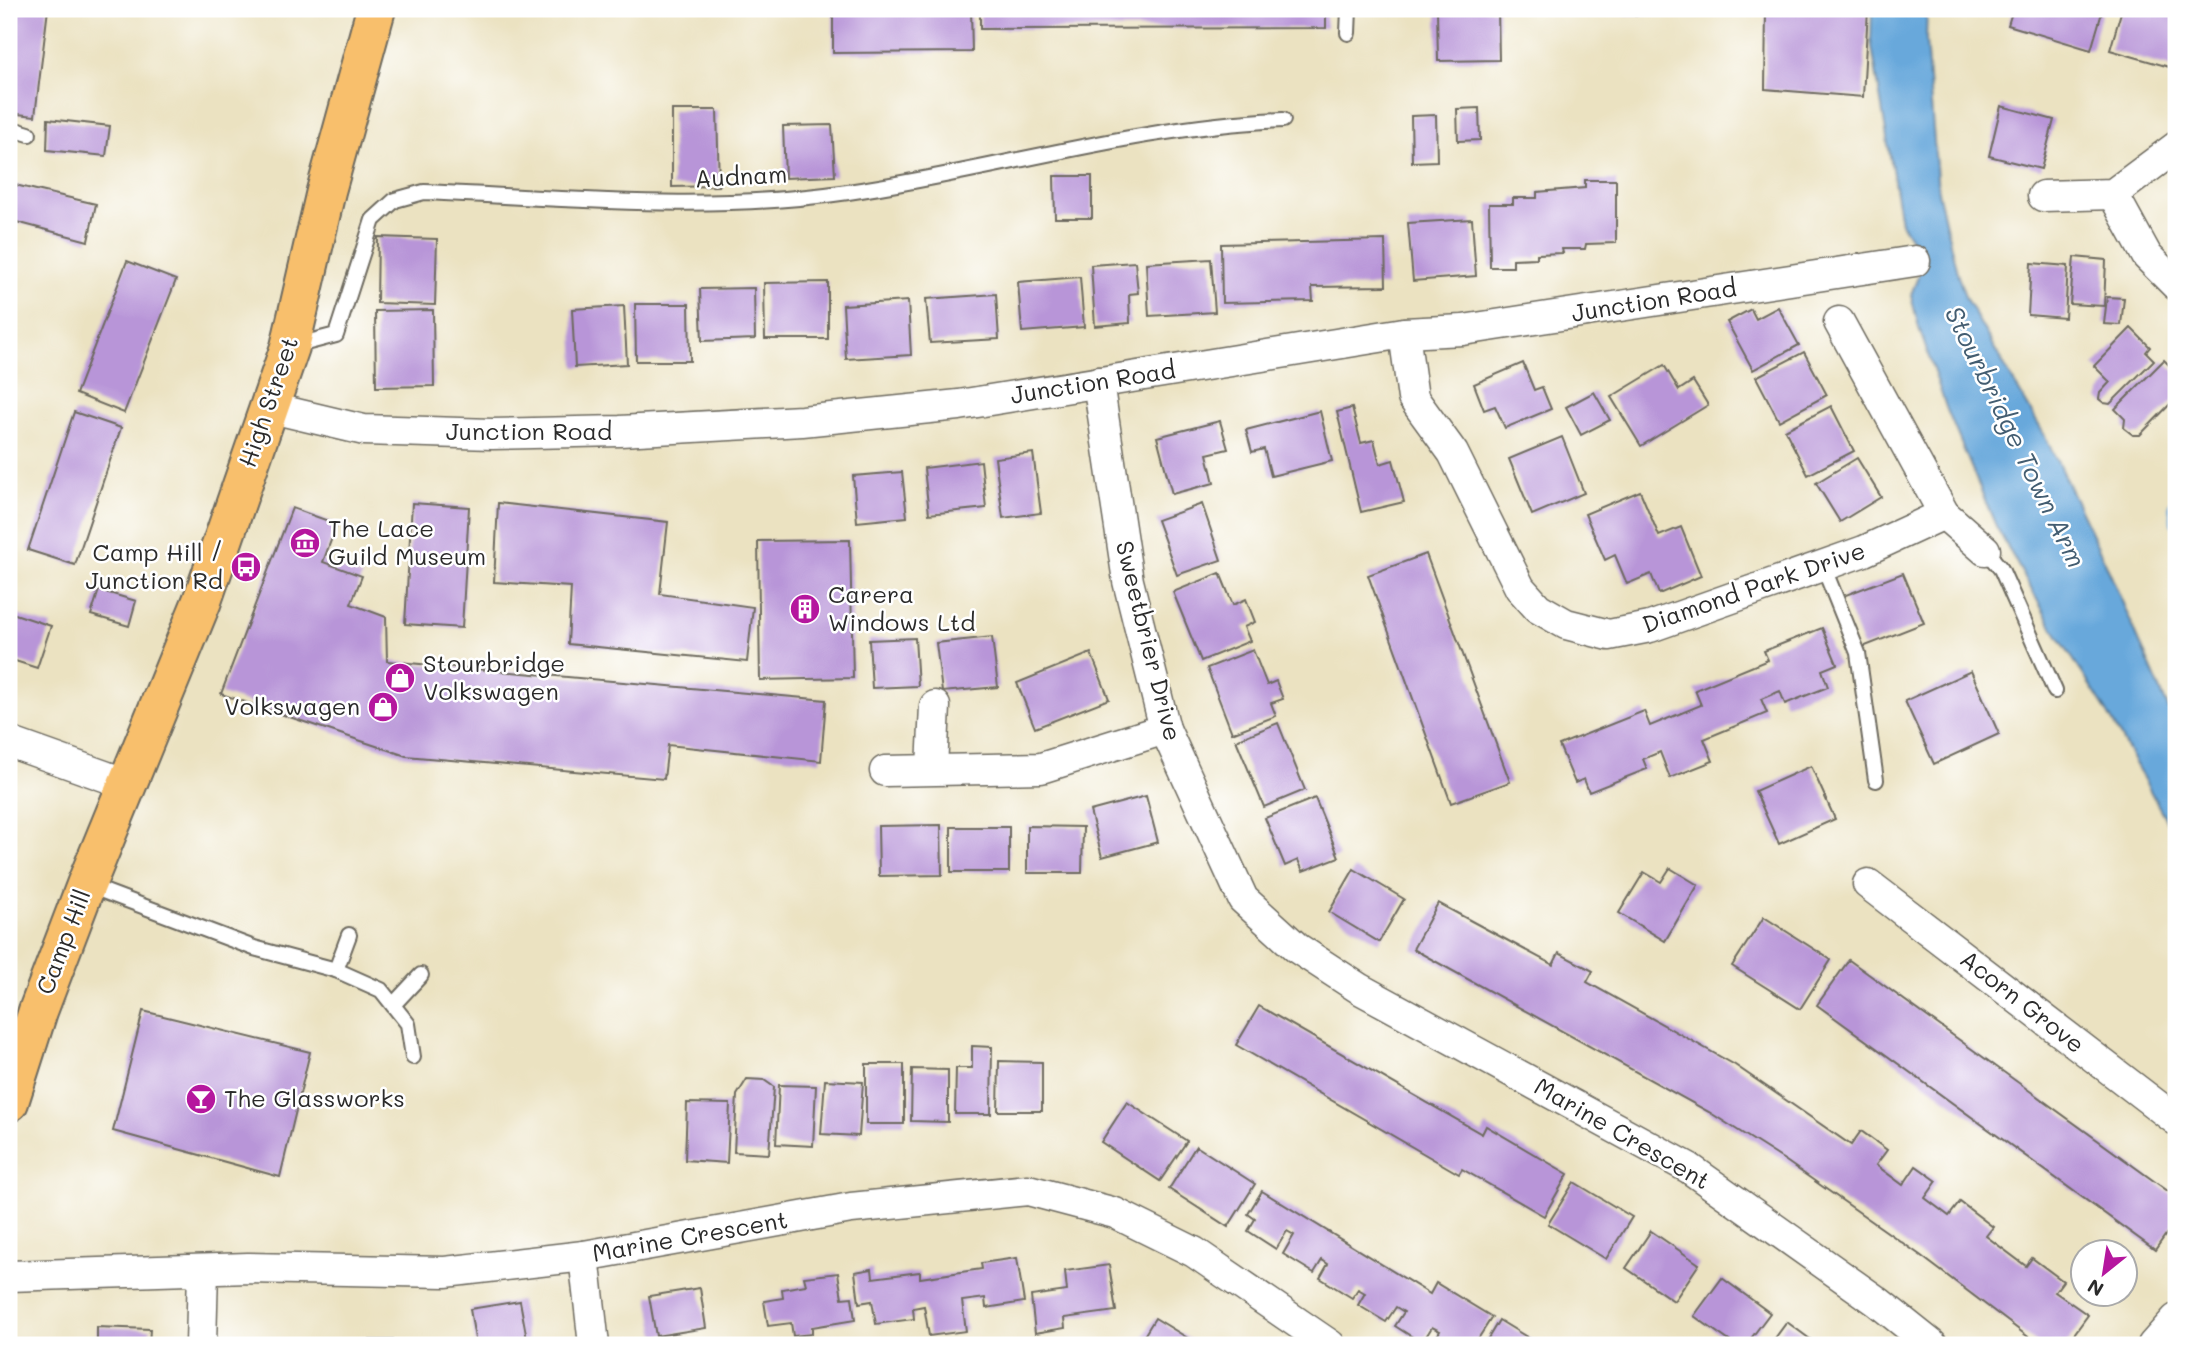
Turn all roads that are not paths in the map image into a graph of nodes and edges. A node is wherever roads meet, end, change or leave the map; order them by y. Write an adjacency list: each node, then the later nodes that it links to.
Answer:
1 (376, 9): 14 (highway, High Street)
2 (1349, 9): 3 (lane)
3 (1348, 33)
4 (1283, 120): 14 (lane, Audnam)
5 (9, 128): 6 (lane)
6 (29, 134)
7 (2176, 147): 8 (street)
8 (2113, 194): 9 (street); 11 (street)
9 (2043, 196)
10 (1915, 261): 13 (street, Junction Road)
11 (2176, 285)
12 (1839, 322): 17 (street)
13 (1404, 333): 15 (street, Junction Road); 19 (street, Diamond Park Drive)
14 (289, 347): 16 (highway, High Street)
15 (1098, 382): 16 (street, Junction Road); 22 (street, Sweetbrier Drive)
16 (267, 407): 27 (highway, High Street)
17 (1944, 514): 18 (street); 19 (street, Diamond Park Drive)
18 (1985, 550): 20 (lane)
19 (1823, 566): 26 (lane)
20 (2055, 691)
21 (935, 706): 24 (street)
22 (1165, 729): 24 (street); 31 (street, Sweetbrier Drive)
23 (9, 742): 27 (street)
24 (932, 768): 25 (street)
25 (885, 771)
26 (1876, 780)
27 (127, 784): 29 (highway, Camp Hill)
28 (1868, 884): 37 (street, Acorn Grove)
29 (86, 885): 32 (lane); 36 (highway, Camp Hill)
30 (349, 935): 32 (lane)
31 (1297, 947): 45 (street, Marine Crescent)
32 (336, 970): 34 (lane)
33 (421, 975): 34 (lane)
34 (393, 1005): 35 (lane)
35 (413, 1057)
36 (9, 1102)
37 (2176, 1120)
38 (584, 1256): 39 (street, Marine Crescent); 43 (street); 44 (street, Marine Crescent)
39 (203, 1270): 40 (street, Marine Crescent); 42 (street)
40 (9, 1276)
41 (2176, 1318): 46 (street)
42 (201, 1345)
43 (594, 1345)
44 (1330, 1345)
45 (1932, 1345)
46 (2153, 1345)

